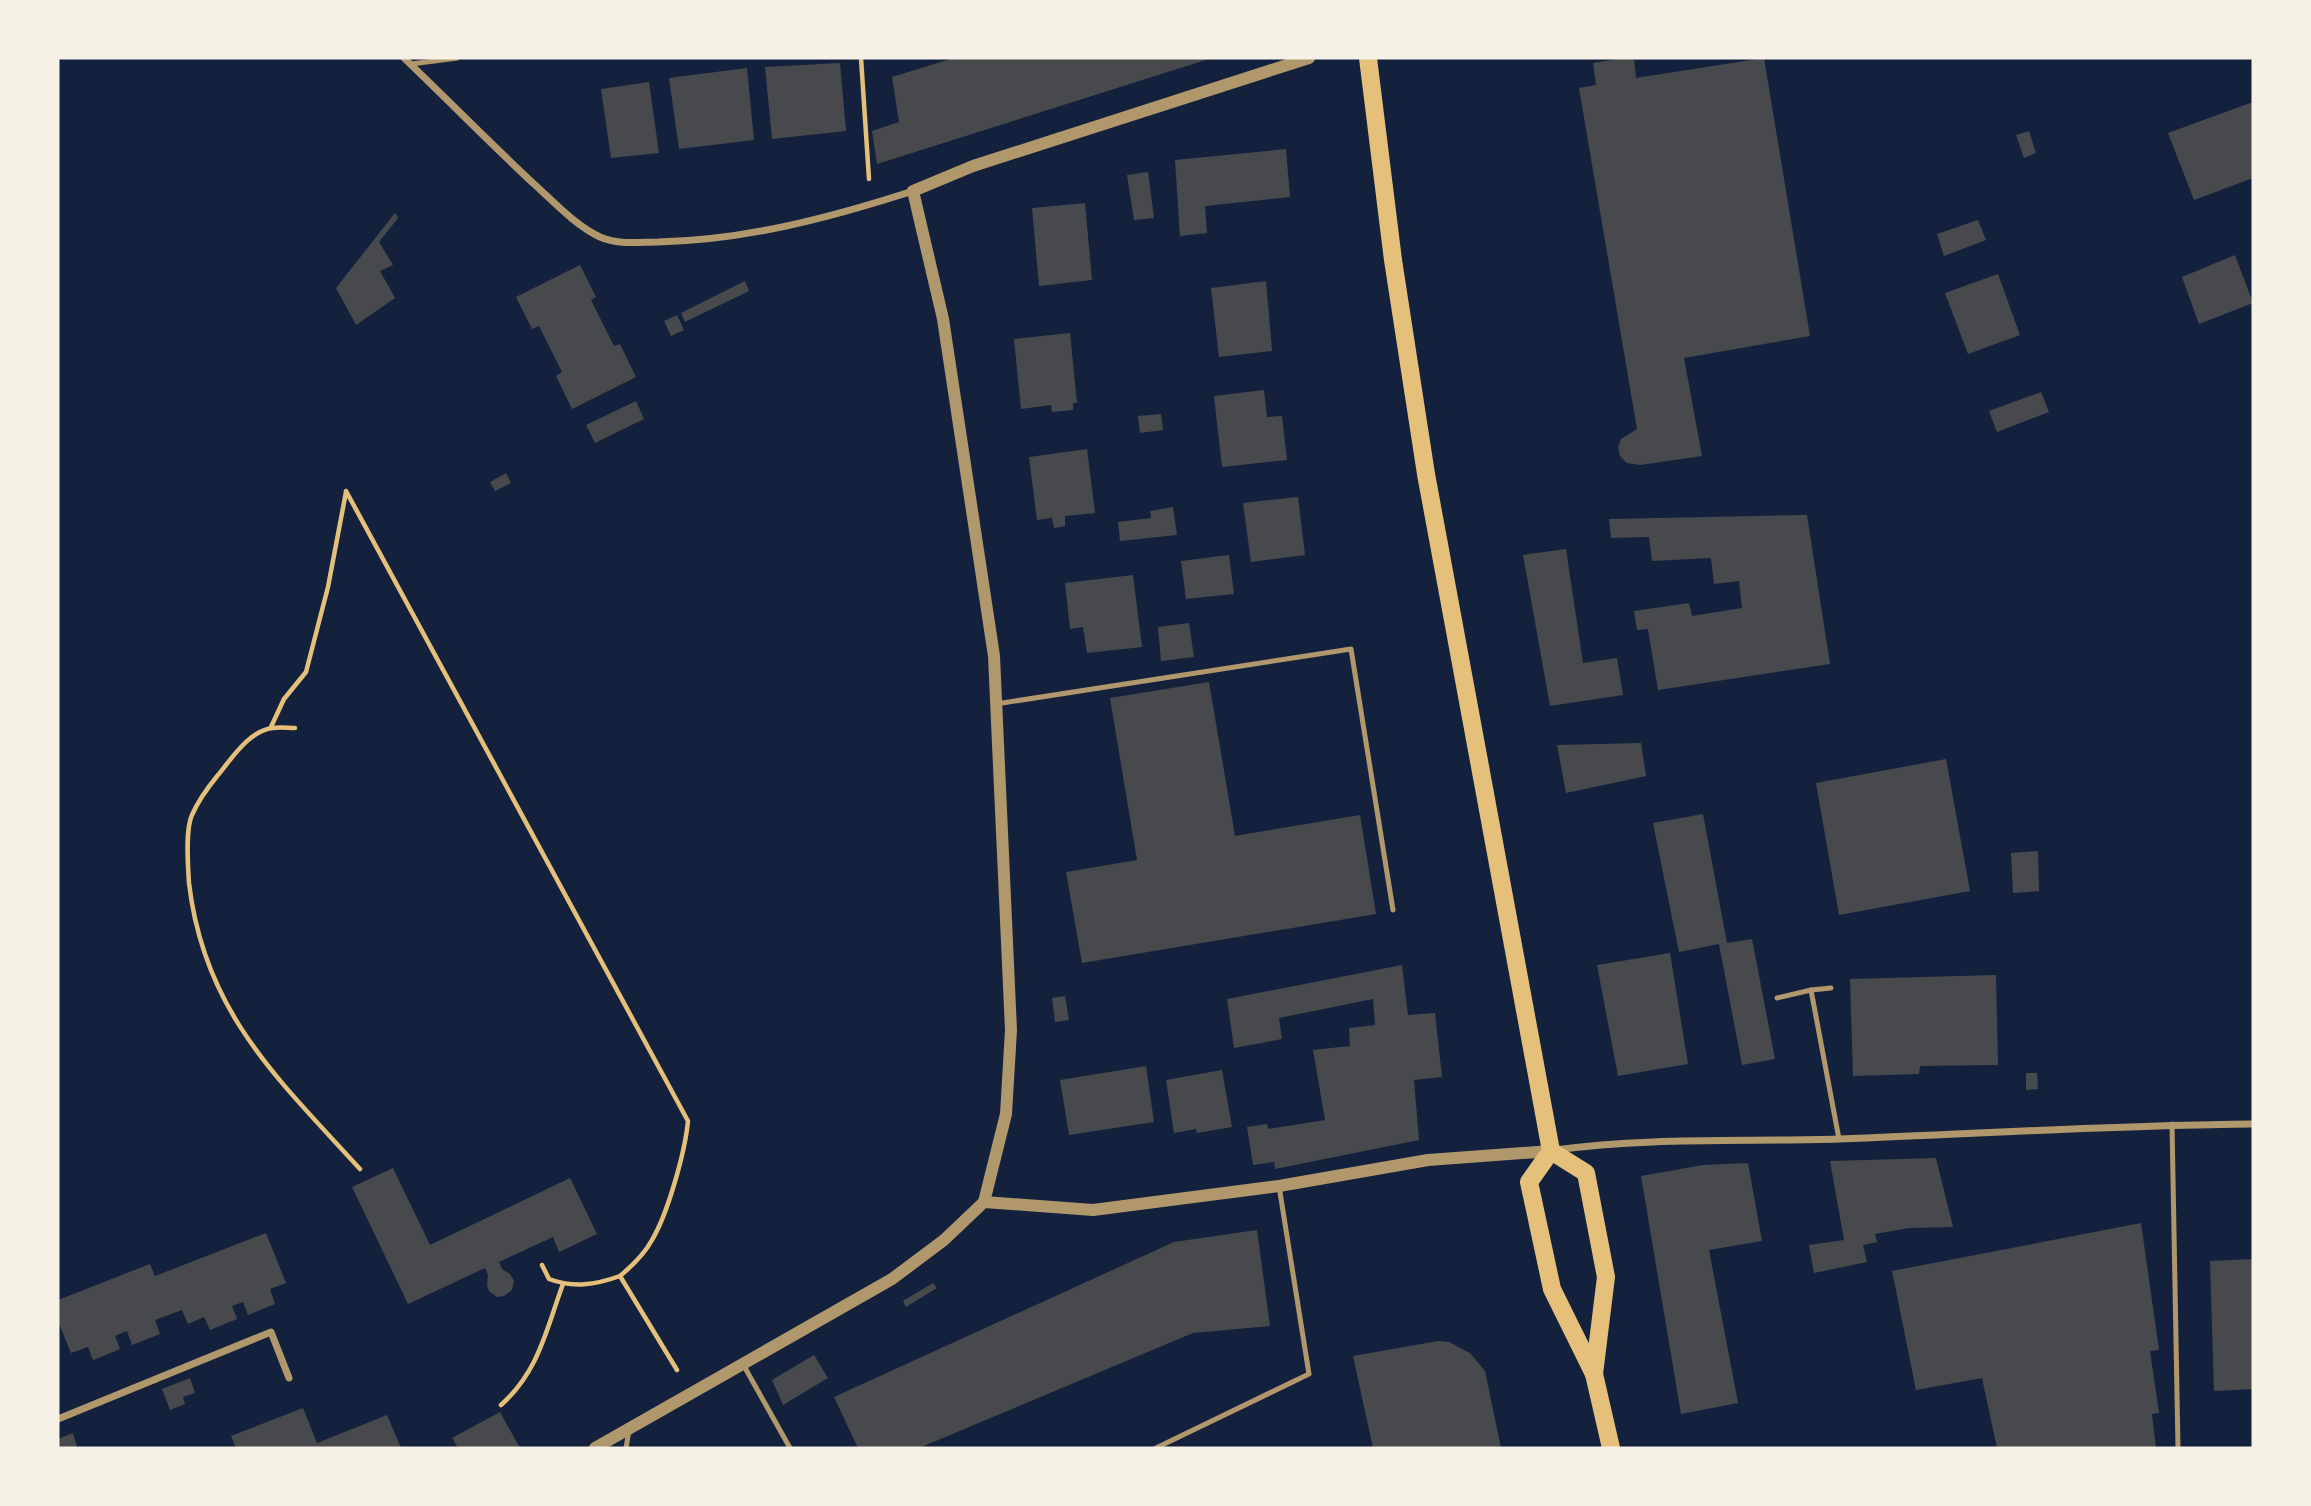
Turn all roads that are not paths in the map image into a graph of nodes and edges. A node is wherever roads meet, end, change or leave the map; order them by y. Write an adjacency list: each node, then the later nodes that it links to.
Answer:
1 (404, 58): 5 (street)
2 (457, 58): 5 (lane)
3 (1309, 58): 6 (street)
4 (1368, 58): 15 (main road)
5 (411, 64): 6 (street)
6 (913, 191): 7 (street)
7 (996, 704): 8 (lane); 17 (street)
8 (1393, 910)
9 (1832, 988): 10 (lane)
10 (1811, 990): 11 (lane); 14 (lane)
11 (1777, 998)
12 (2172, 1124): 13 (street); 14 (street); 28 (lane)
13 (2253, 1124)
14 (1839, 1139): 15 (street)
15 (1551, 1151): 16 (street); 19 (main road); 19 (main road)
16 (1279, 1186): 17 (street); 26 (lane)
17 (984, 1202): 18 (street)
18 (743, 1364): 22 (street); 25 (lane)
19 (1594, 1374): 27 (main road)
20 (289, 1378): 21 (street)
21 (58, 1419)
22 (629, 1430): 23 (street); 24 (lane)
23 (595, 1448)
24 (626, 1448)
25 (790, 1448)
26 (1156, 1448)
27 (1611, 1448)
28 (2178, 1448)

